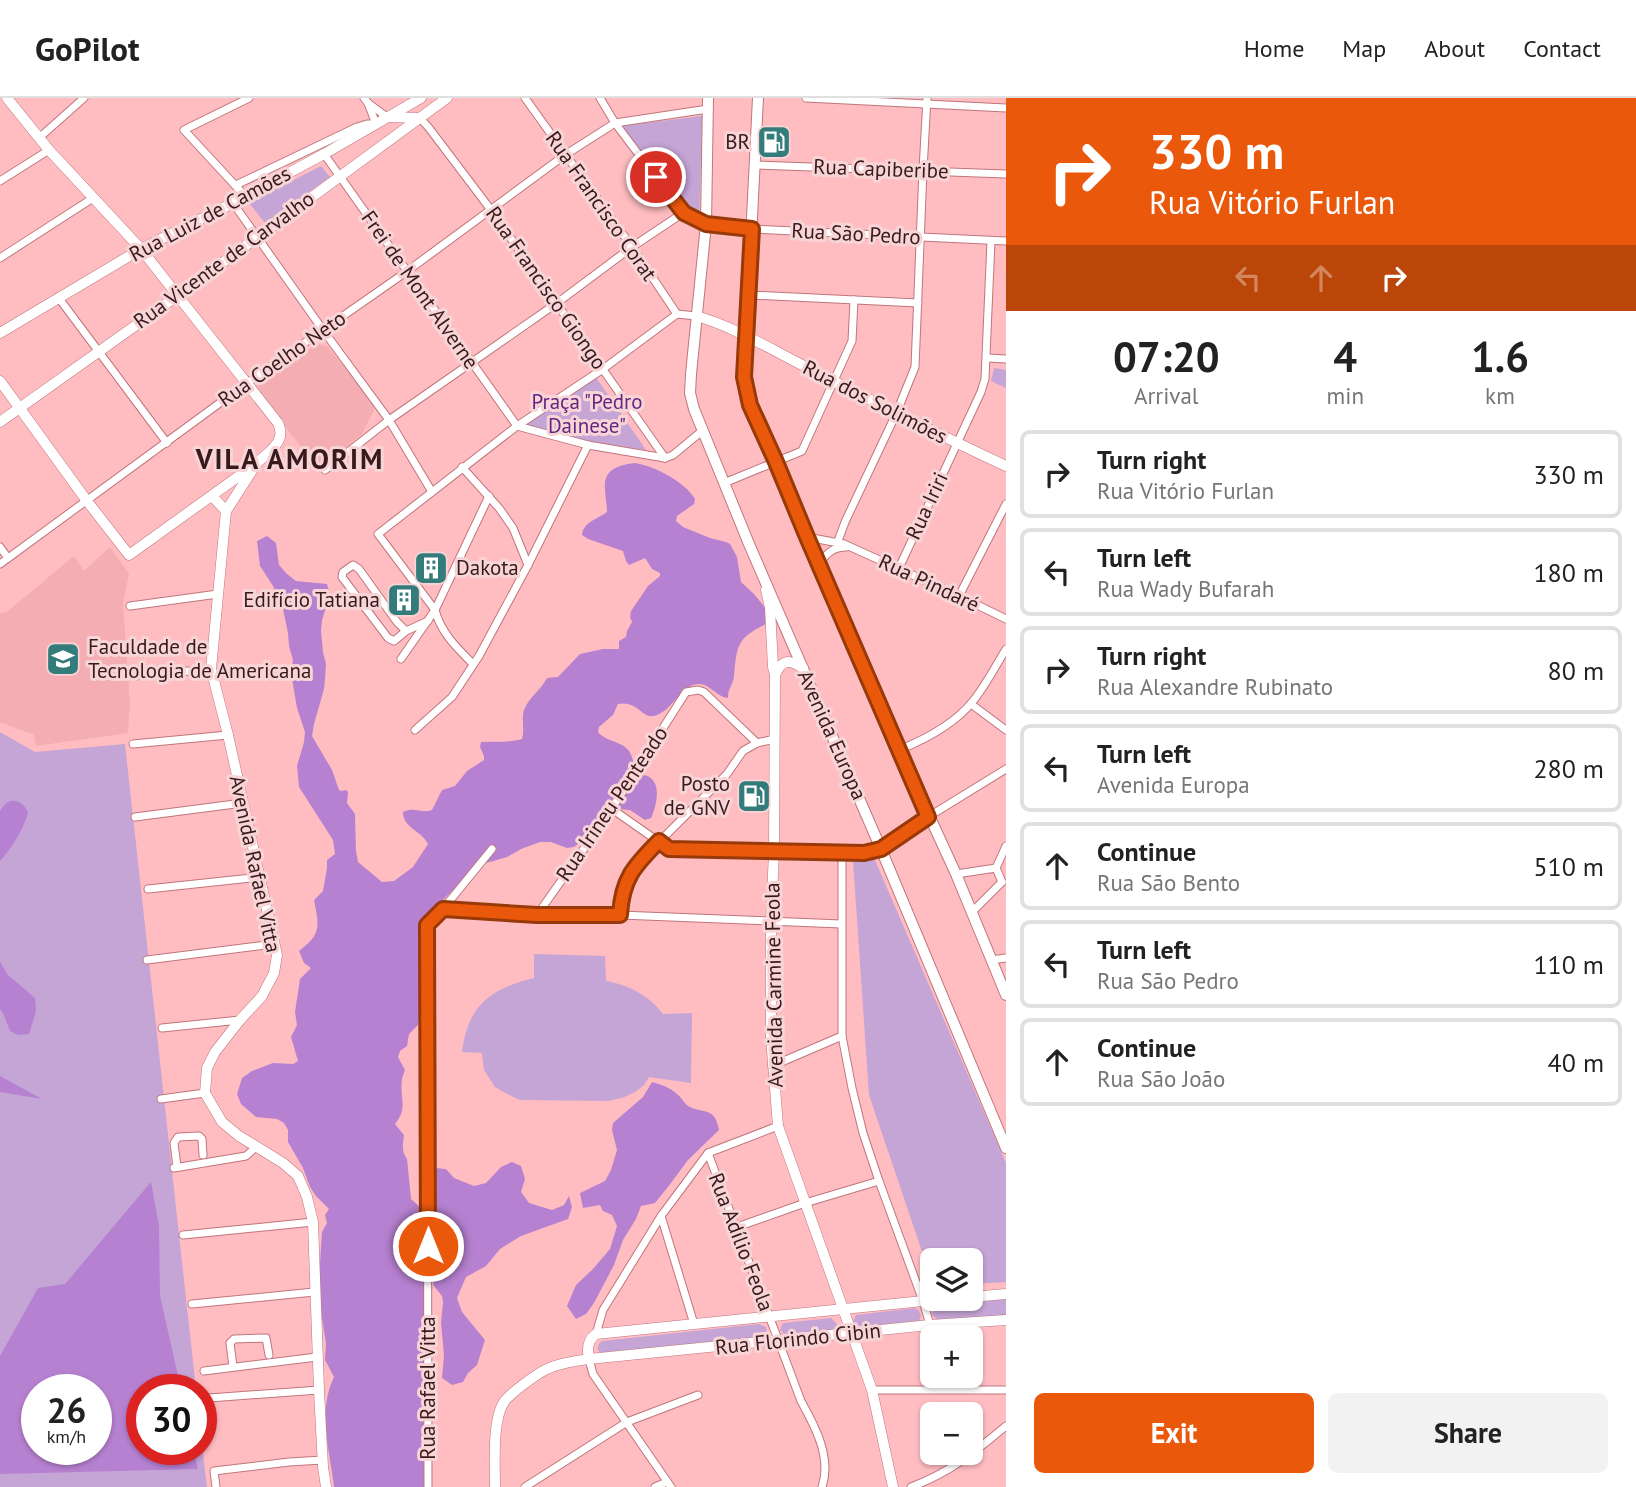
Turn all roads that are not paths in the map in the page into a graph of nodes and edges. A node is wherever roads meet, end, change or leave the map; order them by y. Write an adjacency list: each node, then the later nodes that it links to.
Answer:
1 (7, 98): 18 (main road)
2 (84, 98): 18 (street)
3 (249, 98): 28 (street)
4 (421, 98): 14 (main road, Rua Luiz de Camões)
5 (447, 98): 15 (main road, Rua Vicente de Carvalho)
6 (524, 98): 22 (street, Rua Francisco Corat)
7 (600, 98): 16 (street)
8 (758, 98): 23 (main road)
9 (806, 98): 11 (street)
10 (366, 101): 14 (street); 17 (street)
11 (927, 101): 13 (street); 24 (street)
12 (708, 104): 16 (street); 34 (main road, Avenida Europa)
13 (1006, 108)
14 (387, 117): 15 (main road); 17 (main road, Rua Luiz de Camões)
15 (420, 118): 19 (main road, Rua Vicente de Carvalho); 32 (street, Rua Francisco Giongo)
16 (615, 123): 22 (street, Rua Coelho Neto); 33 (street)
17 (376, 124): 19 (main road); 21 (main road, Rua Luiz de Camões); 28 (street)
18 (39, 138): 20 (main road)
19 (388, 141): 26 (main road, Rua Vicente de Carvalho)
20 (49, 150): 27 (street); 30 (main road)
21 (324, 154): 26 (street, Frei de Mont Alverne); 29 (main road, Rua Luiz de Camões)
22 (565, 155): 32 (street, Rua Coelho Neto); 40 (street, Rua Francisco Corat)
23 (755, 165): 24 (street, Rua Capiberibe); 35 (main road)
24 (923, 170): 25 (street, Rua Capiberibe); 37 (street)
25 (1006, 174)
26 (340, 176): 36 (main road, Rua Vicente de Carvalho); 43 (street, Frei de Mont Alverne)
27 (0, 181)
28 (236, 185): 29 (street)
29 (245, 196): 31 (main road, Rua Luiz de Camões)
30 (93, 198): 41 (main road); 42 (street)
31 (233, 203): 36 (street); 41 (main road, Rua Luiz de Camões)
32 (491, 209): 43 (street, Rua Coelho Neto); 48 (street, Rua Francisco Giongo)
33 (684, 213): 34 (street); 40 (street)
34 (706, 224): 35 (street, Rua São Pedro); 51 (main road, Avenida Europa)
35 (752, 229): 37 (street, Rua São Pedro); 44 (main road)
36 (257, 236): 45 (main road, Rua Vicente de Carvalho); 52 (street)
37 (920, 237): 38 (street, Rua São Pedro); 49 (street)
38 (991, 240): 39 (street, Rua São Pedro); 56 (street, Rua Iriri)
39 (1006, 241)
40 (632, 247): 48 (street); 50 (street, Rua Francisco Corat)
41 (141, 249): 45 (main road); 46 (main road, Rua Luiz de Camões)
42 (0, 258)
43 (406, 272): 52 (street, Rua Coelho Neto); 58 (street, Frei de Mont Alverne)
44 (749, 295): 47 (street); 54 (main road)
45 (177, 296): 55 (main road, Rua Vicente de Carvalho); 62 (main road)
46 (58, 297): 53 (main road, Rua Luiz de Camões); 55 (street)
47 (854, 300): 49 (street); 61 (street)
48 (556, 303): 58 (street); 59 (street, Rua Francisco Giongo)
49 (918, 303): 64 (street)
50 (677, 314): 51 (street); 59 (street)
51 (696, 316): 54 (main road, Rua dos Solimões); 68 (main road, Avenida Europa)
52 (323, 330): 62 (street, Rua Coelho Neto); 65 (street)
53 (0, 333)
54 (746, 337): 61 (main road, Rua dos Solimões); 73 (main road)
55 (98, 352): 63 (main road, Rua Vicente de Carvalho); 69 (street)
56 (987, 358): 57 (street); 70 (street, Rua Iriri)
57 (1006, 359)
58 (472, 363): 65 (street); 67 (street, Frei de Mont Alverne)
59 (603, 369): 67 (street); 72 (street, Rua Francisco Giongo)
60 (0, 381): 63 (main road)
61 (834, 381): 64 (main road, Rua dos Solimões); 73 (street)
62 (247, 383): 69 (street, Rua Coelho Neto); 74 (main road)
63 (19, 408): 66 (main road, Rua Vicente de Carvalho); 82 (main road)
64 (896, 414): 70 (main road, Rua dos Solimões); 86 (street)
65 (390, 420): 77 (street); 79 (street)
66 (0, 422)
67 (517, 426): 71 (street); 76 (street)
68 (702, 431): 72 (street); 78 (main road, Avenida Europa)
69 (167, 443): 82 (street, Rua Coelho Neto)
70 (957, 443): 75 (main road, Rua dos Solimões); 93 (street, Rua Iriri)
71 (589, 445): 72 (street); 92 (street)
72 (665, 458)
73 (776, 462): 78 (street); 85 (main road)
74 (257, 463): 80 (main road); 84 (main road, Avenida Rafael Vitta)
75 (1006, 466)
76 (463, 467): 79 (street); 81 (street)
77 (326, 470)
78 (724, 483): 94 (main road, Avenida Europa)
79 (432, 492): 98 (street)
80 (212, 496): 82 (main road); 84 (main road)
81 (489, 496): 92 (street); 98 (street)
82 (87, 501): 89 (street, Rua Coelho Neto)
83 (1006, 504): 96 (street)
84 (226, 511): 95 (main road, Avenida Rafael Vitta)
85 (807, 537): 86 (street, Rua Pindaré); 91 (main road)
86 (838, 541): 88 (street, Rua Pindaré)
87 (0, 547): 89 (street)
88 (851, 547): 91 (street); 93 (street, Rua Pindaré)
89 (8, 558): 90 (street, Rua Coelho Neto)
90 (0, 564)
91 (819, 564): 116 (main road)
92 (528, 565): 104 (street)
93 (898, 568): 96 (street, Rua Pindaré)
94 (767, 586): 105 (main road, Avenida Europa); 107 (main road, Avenida Carmine Feola)
95 (218, 594): 97 (street); 106 (main road, Avenida Rafael Vitta)
96 (959, 596): 99 (street, Rua Pindaré)
97 (130, 606)
98 (435, 610): 100 (street); 104 (street)
99 (1006, 619)
100 (428, 621): 101 (street); 103 (street)
101 (406, 631): 101 (street)
102 (1006, 649): 109 (street)
103 (401, 659)
104 (473, 664): 110 (street)
105 (803, 667): 107 (main road); 125 (main road, Avenida Europa)
106 (211, 669): 108 (street); 112 (main road, Avenida Rafael Vitta)
107 (775, 675): 113 (main road, Avenida Carmine Feola)
108 (135, 676)
109 (971, 704): 111 (street); 116 (street)
110 (415, 730)
111 (1006, 730)
112 (228, 735): 115 (street); 118 (main road, Avenida Rafael Vitta)
113 (775, 739): 114 (street); 126 (main road, Avenida Carmine Feola)
114 (757, 743): 119 (street, Rua Irineu Penteado); 122 (street)
115 (133, 744)
116 (899, 750): 121 (main road)
117 (1006, 769): 121 (street)
118 (243, 803): 120 (street); 130 (main road, Avenida Rafael Vitta)
119 (612, 809): 122 (street); 135 (street, Rua Irineu Penteado)
120 (135, 817)
121 (928, 817): 125 (main road); 129 (main road)
122 (659, 841): 126 (street); 136 (street)
123 (1006, 846): 128 (street)
124 (492, 849): 133 (street)
125 (881, 849): 127 (main road); 152 (main road, Avenida Europa)
126 (774, 851): 127 (main road); 137 (main road, Avenida Carmine Feola)
127 (842, 853): 138 (street)
128 (996, 868): 129 (street); 131 (street)
129 (956, 874): 134 (main road)
130 (260, 877): 132 (street); 139 (main road, Avenida Rafael Vitta)
131 (1004, 882): 134 (street)
132 (148, 889)
133 (440, 912): 135 (street); 193 (street, Rua Rafael Vitta)
134 (972, 912): 142 (main road)
135 (537, 915): 136 (street)
136 (620, 915): 137 (street)
137 (771, 921): 138 (street); 147 (main road, Avenida Carmine Feola)
138 (841, 924): 146 (street)
139 (274, 944): 141 (street); 144 (main road, Avenida Rafael Vitta)
140 (1006, 958): 142 (street)
141 (147, 960)
142 (991, 960): 143 (main road)
143 (1006, 995)
144 (240, 1020): 145 (street); 148 (main road, Avenida Rafael Vitta)
145 (162, 1028)
146 (842, 1036): 147 (street); 155 (street)
147 (772, 1066): 150 (main road, Avenida Carmine Feola)
148 (205, 1093): 149 (street); 151 (main road)
149 (161, 1099)
150 (778, 1126): 153 (street); 156 (main road, Avenida Carmine Feola)
151 (257, 1146): 154 (street); 158 (main road)
152 (1006, 1148)
153 (708, 1153): 157 (street); 159 (street, Rua Adílio Feola)
154 (203, 1155)
155 (879, 1181): 156 (street); 162 (street)
156 (805, 1203): 159 (street); 167 (main road, Avenida Carmine Feola)
157 (661, 1216): 171 (street); 174 (street)
158 (313, 1222): 160 (street); 161 (main road)
159 (737, 1227): 169 (street, Rua Adílio Feola)
160 (183, 1235)
161 (314, 1292): 166 (street); 178 (main road)
162 (920, 1293)
163 (1006, 1294): 164 (main road)
164 (983, 1296)
165 (920, 1301): 167 (main road, Rua Florindo Cibin)
166 (192, 1304)
167 (842, 1309): 169 (main road, Rua Florindo Cibin); 175 (main road, Avenida Carmine Feola)
168 (926, 1311): 172 (street)
169 (769, 1317): 171 (main road, Rua Florindo Cibin); 176 (street, Rua Adílio Feola)
170 (1006, 1320): 172 (main road, Rua Florindo Cibin)
171 (694, 1324): 174 (main road, Rua Florindo Cibin)
172 (930, 1325)
173 (920, 1326): 175 (main road, Rua Florindo Cibin)
174 (596, 1334): 179 (main road)
175 (851, 1334): 176 (main road, Rua Florindo Cibin); 183 (main road, Avenida Carmine Feola)
176 (778, 1341): 179 (main road, Rua Florindo Cibin); 197 (street, Rua Adílio Feola)
177 (269, 1355): 180 (street)
178 (317, 1357): 180 (street); 182 (main road)
179 (589, 1359): 187 (street); 194 (main road, Rua Florindo Cibin)
180 (233, 1367): 181 (street)
181 (204, 1371)
182 (318, 1390): 186 (street); 189 (main road)
183 (872, 1390): 184 (street); 198 (main road, Avenida Carmine Feola)
184 (1006, 1390)
185 (698, 1395): 187 (street)
186 (217, 1397)
187 (627, 1422): 190 (street); 195 (street)
188 (1006, 1426): 199 (street)
189 (323, 1460): 191 (street); 192 (main road)
190 (669, 1484): 196 (street)
191 (216, 1487)
192 (326, 1487)
193 (428, 1487)
194 (495, 1487)
195 (524, 1487)
196 (655, 1487)
197 (822, 1487)
198 (893, 1487)
199 (911, 1487)

